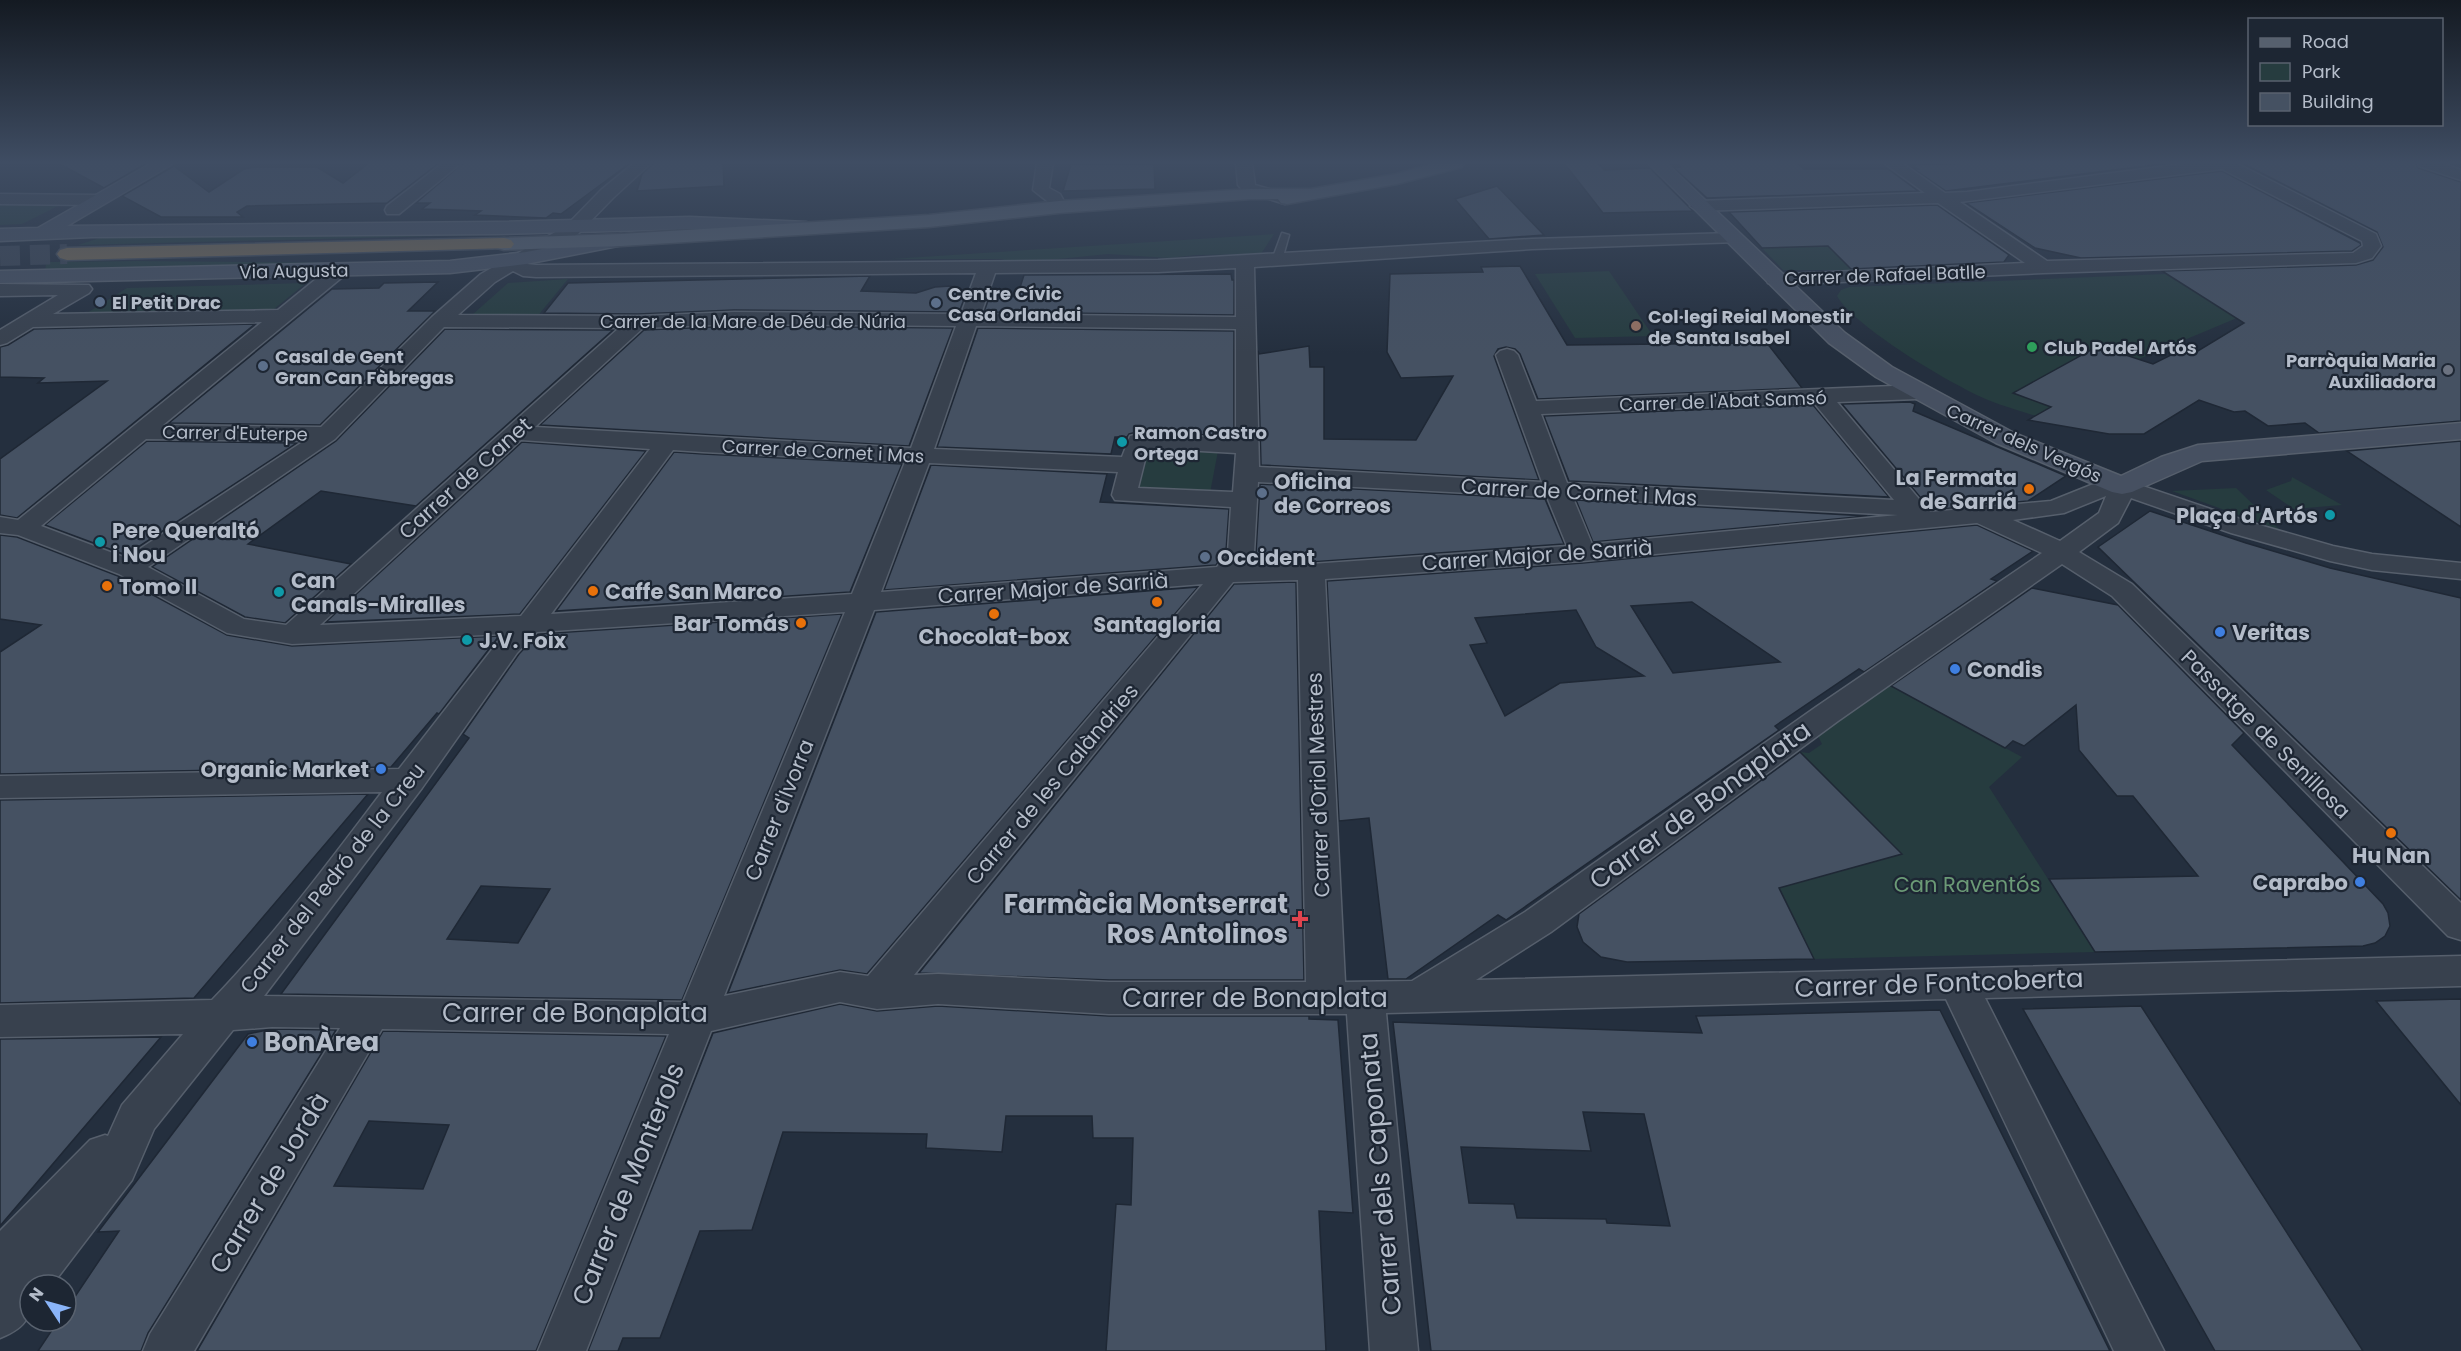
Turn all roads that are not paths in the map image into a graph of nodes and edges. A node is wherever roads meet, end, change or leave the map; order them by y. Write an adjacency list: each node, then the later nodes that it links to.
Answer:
1 (54, 226): 10 (street)
2 (508, 226): 10 (street, Via Augusta)
3 (576, 226): 15 (street)
4 (770, 226): 9 (street, Via Augusta)
5 (842, 226): 9 (main road, Via Augusta)
6 (1719, 226): 13 (street, Carrer dels Vergós)
7 (1982, 226): 22 (street)
8 (2346, 226): 22 (street, Carrer de Rafael Batlle)
9 (808, 228): 14 (main road, Via Augusta)
10 (42, 233): 11 (street, Via Augusta); 17 (street)
11 (0, 235)
12 (1285, 235): 20 (lane)
13 (1732, 238): 20 (street); 26 (street, Carrer dels Vergós)
14 (621, 240): 15 (main road, Via Augusta); 19 (street, Via Augusta)
15 (552, 242): 16 (main road, Via Augusta); 19 (street)
16 (504, 244): 18 (highway)
17 (9, 254)
18 (67, 254)
19 (520, 260): 23 (street); 24 (street, Via Augusta); 31 (street)
20 (1277, 260): 21 (street)
21 (1245, 262): 23 (street); 33 (street, Carrer de les Calàndries)
22 (2043, 267): 26 (street, Carrer de Rafael Batlle)
23 (987, 269): 29 (street, Carrer d'Ivorra)
24 (339, 270): 25 (street, Via Augusta); 28 (street)
25 (0, 277)
26 (1775, 279): 36 (street, Carrer dels Vergós)
27 (0, 290): 30 (street)
28 (284, 315): 30 (street); 40 (street)
29 (967, 320): 32 (street, Carrer de la Mare de Déu de Núria); 33 (street, Carrer de la Mare de Déu de Núria); 45 (street, Carrer d'Ivorra)
30 (28, 321): 34 (street)
31 (439, 321): 32 (street, Carrer de la Mare de Déu de Núria); 42 (street)
32 (638, 322): 41 (street, Carrer de Canet)
33 (1247, 323): 44 (street, Carrer de les Calàndries)
34 (0, 339)
35 (1507, 356): 38 (street)
36 (1917, 392): 37 (street, Carrer de l'Abat Samsó); 48 (street, Carrer dels Vergós)
37 (1821, 397): 38 (street, Carrer de l'Abat Samsó); 51 (street)
38 (1528, 408): 49 (street)
39 (2461, 431): 48 (street)
40 (142, 432): 42 (street, Carrer d'Euterpe); 53 (street)
41 (514, 433): 43 (street, Carrer de Cornet i Mas); 62 (street, Carrer de Canet)
42 (327, 434): 56 (street)
43 (667, 442): 45 (street, Carrer de Cornet i Mas); 61 (street, Carrer del Pedró de la Creu)
44 (1248, 446): 46 (street); 47 (street, Carrer de les Calàndries)
45 (921, 455): 46 (street, Carrer de Cornet i Mas); 60 (street, Carrer d'Ivorra)
46 (1132, 465): 50 (street)
47 (1246, 474): 49 (street, Carrer de Cornet i Mas); 50 (street, Carrer de les Calàndries)
48 (2122, 486): 52 (street, Carrer Major de Sarrià); 54 (street, Carrer de Bonaplata); 57 (street)
49 (1557, 491): 51 (street, Carrer de Cornet i Mas); 55 (street)
50 (1244, 500): 59 (street, Carrer de les Calàndries)
51 (1918, 514): 52 (street, Carrer Major de Sarrià); 55 (street, Carrer Major de Sarrià)
52 (1980, 515): 54 (street)
53 (11, 527): 56 (street, Carrer Major de Sarrià)
54 (2062, 552): 65 (street, Passatge de Senillosa); 69 (street, Carrer de Bonaplata)
55 (1583, 553): 58 (street, Carrer Major de Sarrià)
56 (129, 568): 62 (street, Carrer Major de Sarrià)
57 (2461, 571)
58 (1311, 572): 59 (street, Carrer Major de Sarrià); 70 (street, Carrer d'Oriol Mestres)
59 (1226, 574): 60 (street, Carrer Major de Sarrià); 68 (street, Carrer de les Calàndries)
60 (863, 603): 61 (street, Carrer Major de Sarrià); 73 (street, Carrer d'Ivorra)
61 (529, 624): 62 (street, Carrer Major de Sarrià); 63 (street, Carrer del Pedró de la Creu)
62 (292, 635)
63 (410, 780): 64 (street); 72 (street, Carrer del Pedró de la Creu)
64 (0, 787)
65 (2461, 926)
66 (2461, 971): 67 (street, Carrer de Fontcoberta)
67 (1957, 982): 69 (street, Carrer de Fontcoberta); 81 (street)
68 (877, 993): 70 (street, Carrer de Bonaplata); 73 (street, Carrer de Bonaplata)
69 (1417, 997): 70 (street, Carrer de Bonaplata)
70 (1346, 998): 80 (street, Carrer dels Caponata)
71 (370, 1014): 72 (street, Carrer de Bonaplata); 73 (street, Carrer de Bonaplata); 78 (street, Carrer de Jordà)
72 (221, 1017): 74 (street, Carrer de Bonaplata); 75 (street, Carrer del Pedró de la Creu)
73 (695, 1018): 79 (street, Carrer de Monterols)
74 (0, 1021)
75 (137, 1118): 76 (street); 77 (street, Carrer del Pedró de la Creu)
76 (0, 1265)
77 (0, 1314)
78 (167, 1351)
79 (562, 1351)
80 (1394, 1351)
81 (2140, 1351)

